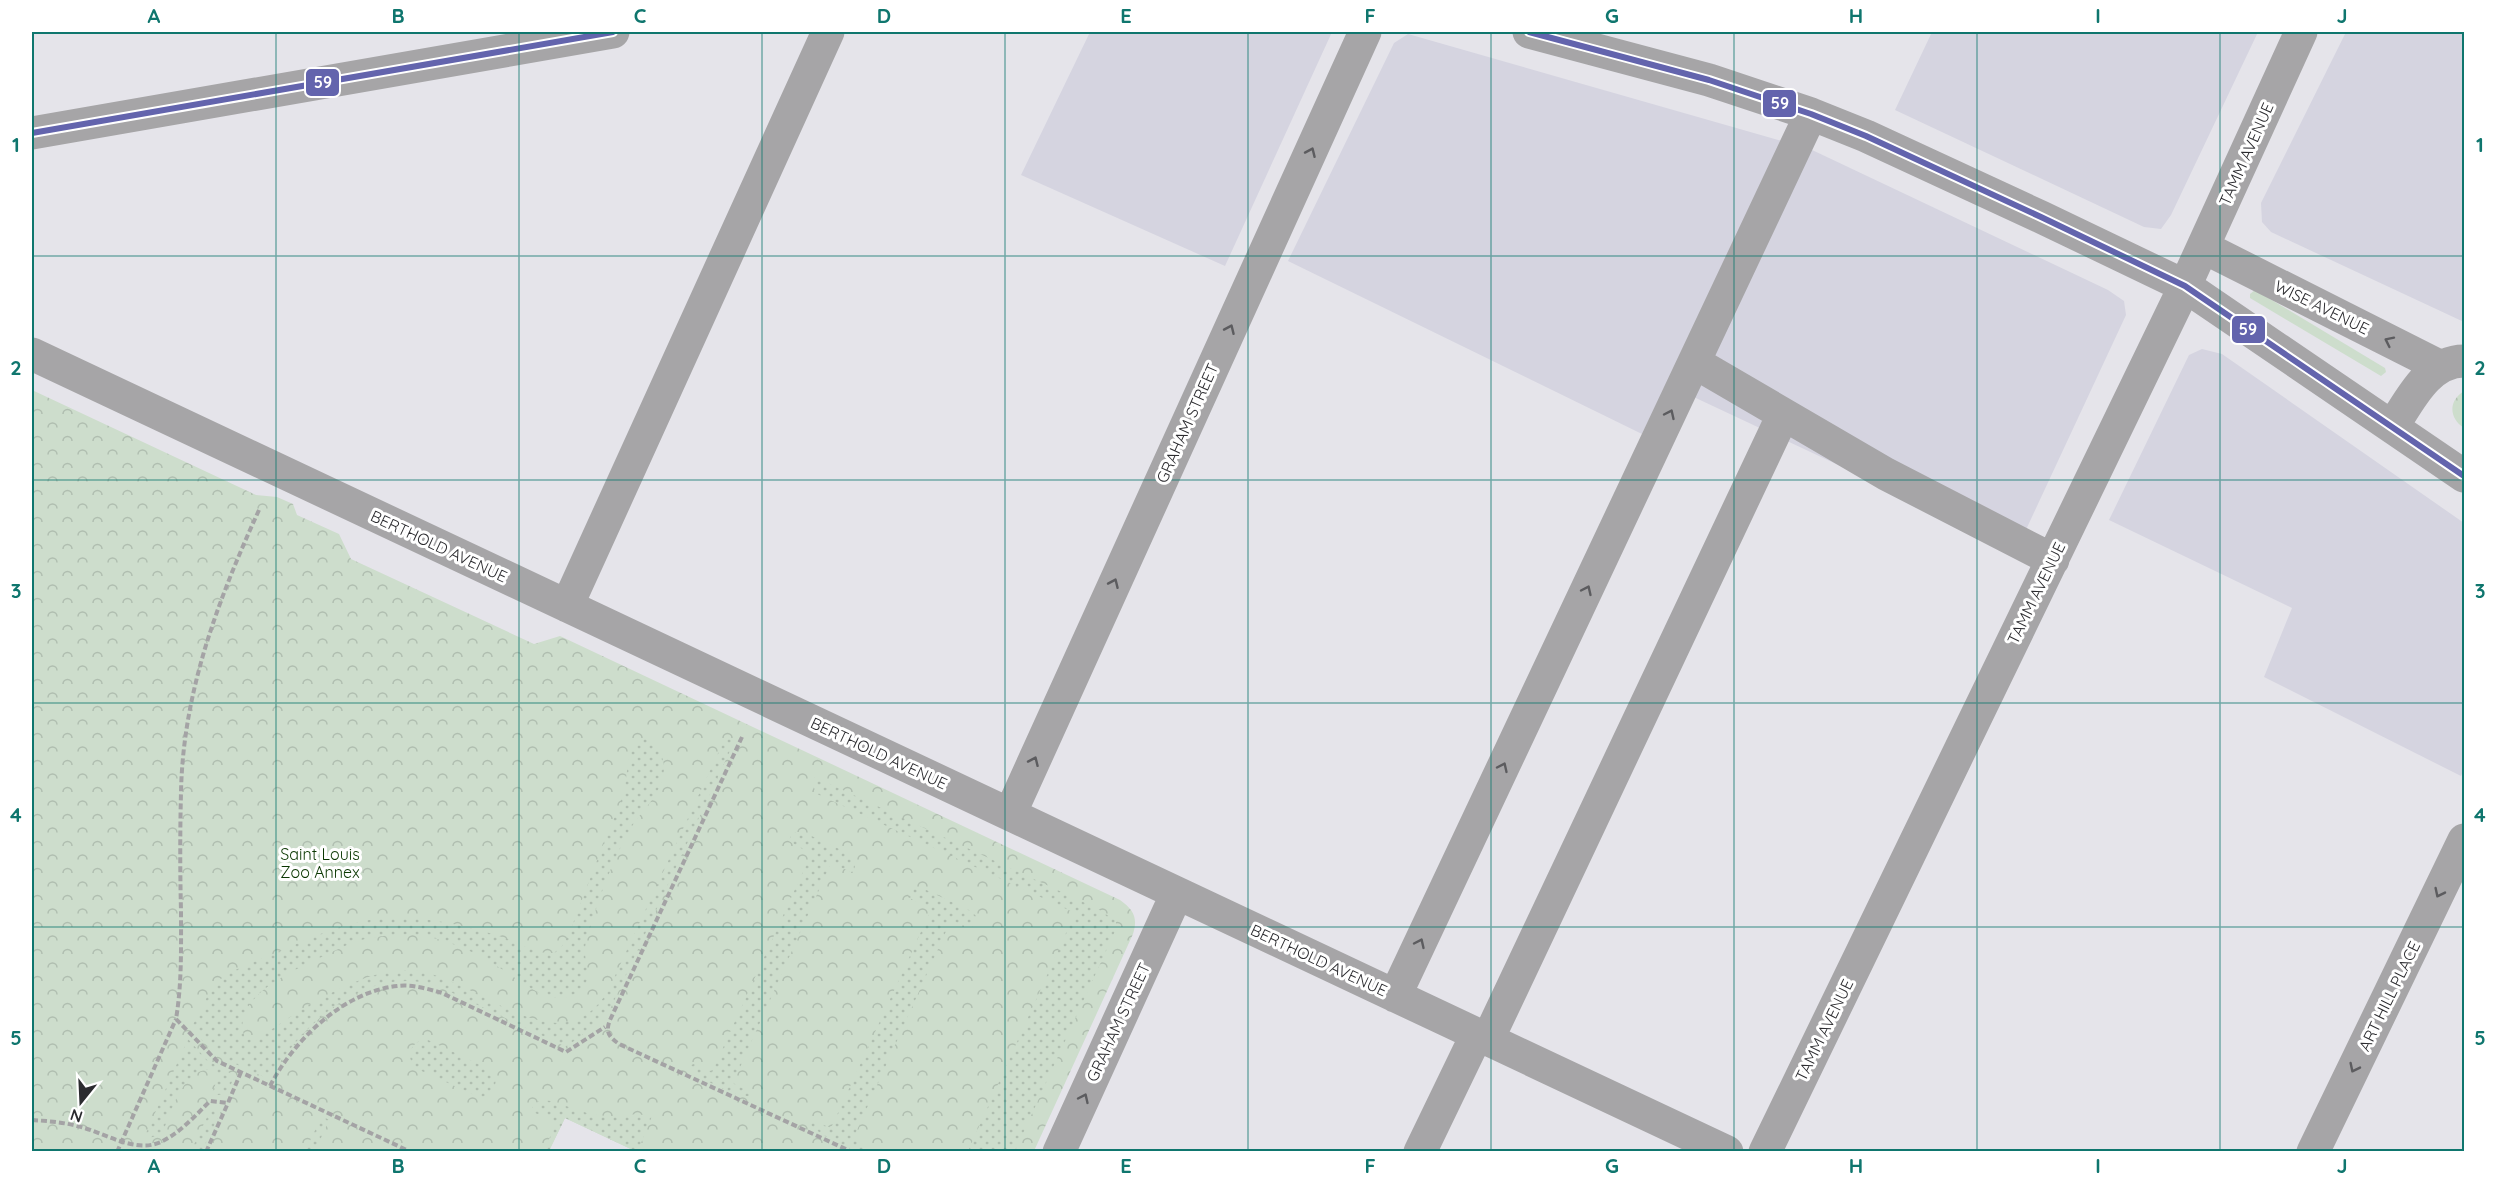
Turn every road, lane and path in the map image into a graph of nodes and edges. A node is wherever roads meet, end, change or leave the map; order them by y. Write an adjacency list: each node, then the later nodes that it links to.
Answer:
1 (613, 32): 7 (street)
2 (828, 32): 18 (street)
3 (1365, 32): 20 (street, GRAHAM STREET, one-way to 3)
4 (1529, 32): 6 (street)
5 (2301, 32): 8 (street, TAMM AVENUE)
6 (1811, 114): 9 (street); 11 (street)
7 (32, 133)
8 (2203, 247): 9 (street, TAMM AVENUE); 12 (street, WISE AVENUE, one-way to 8)
9 (2185, 286): 14 (street); 17 (street, TAMM AVENUE)
10 (32, 354): 18 (street, BERTHOLD AVENUE)
11 (1694, 363): 13 (street); 23 (street, one-way to 11)
12 (2453, 364): 14 (street, WISE AVENUE)
13 (1784, 415): 17 (street); 26 (street)
14 (2393, 426): 15 (street)
15 (2464, 476)
16 (259, 510): 24 (path)
17 (2053, 560): 39 (street, TAMM AVENUE)
18 (567, 606): 20 (street, BERTHOLD AVENUE)
19 (742, 737): 35 (path)
20 (1010, 814): 22 (street, BERTHOLD AVENUE)
21 (2464, 840): 40 (street, ART HILL PLACE, one-way to 40)
22 (1177, 893): 23 (street, BERTHOLD AVENUE); 36 (street, GRAHAM STREET, one-way to 22)
23 (1395, 996): 26 (street, BERTHOLD AVENUE)
24 (176, 1019): 27 (path); 31 (path)
25 (605, 1027): 28 (path)
26 (1482, 1036): 37 (street); 38 (street, BERTHOLD AVENUE)
27 (241, 1072): 28 (path); 29 (path)
28 (270, 1086): 34 (path)
29 (228, 1103): 31 (path); 33 (path)
30 (32, 1120): 31 (path)
31 (122, 1141): 32 (path)
32 (117, 1152)
33 (206, 1152)
34 (411, 1152)
35 (852, 1152)
36 (1059, 1152)
37 (1420, 1152)
38 (1727, 1152)
39 (1765, 1152)
40 (2313, 1152)

